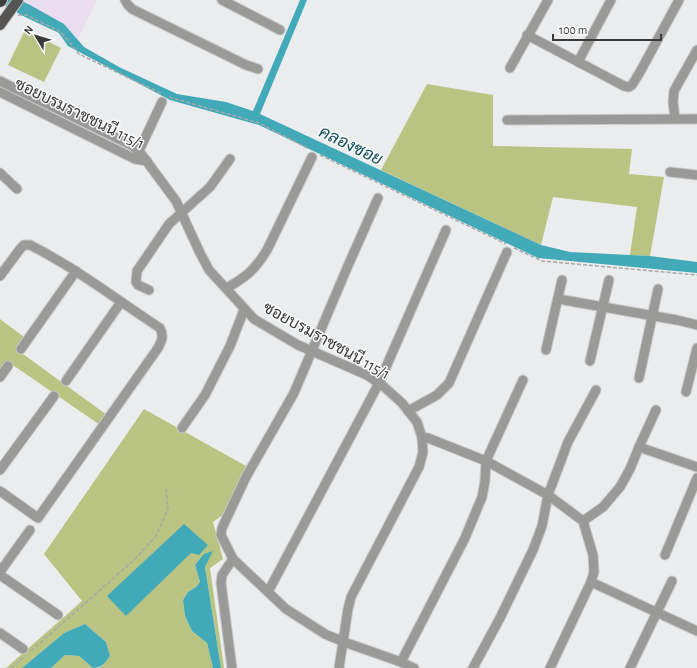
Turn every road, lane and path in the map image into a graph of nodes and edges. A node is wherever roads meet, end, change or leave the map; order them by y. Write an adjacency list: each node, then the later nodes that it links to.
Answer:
1 (18, 0): 7 (main road)
2 (125, 0): 14 (street)
3 (222, 0): 9 (street)
4 (548, 0): 10 (street)
5 (611, 0): 12 (street)
6 (679, 0): 12 (street)
7 (14, 12): 8 (main road); 34 (path)
8 (0, 25)
9 (280, 30)
10 (527, 35): 12 (street); 13 (street)
11 (697, 50): 19 (street)
12 (578, 62)
13 (510, 68)
14 (258, 69)
15 (0, 81): 18 (street, ซอยบรมราชชนนี 115/1)
16 (0, 92): 18 (street, ซอยบรมราชชนนี 115/1)
17 (162, 102): 24 (street)
18 (51, 112): 22 (street, ซอยบรมราชชนนี 115/1); 23 (street, ซอยบรมราชชนนี 115/1)
19 (675, 118): 20 (street); 21 (street)
20 (697, 119)
21 (507, 120)
22 (101, 131): 23 (street); 24 (street, ซอยบรมราชชนนี 115/1)
23 (97, 140): 24 (street, ซอยบรมราชชนนี 115/1)
24 (137, 155): 32 (street, ซอยบรมราชชนนี 115/1)
25 (312, 157): 40 (street)
26 (230, 159): 32 (street)
27 (670, 172): 29 (street)
28 (0, 173): 30 (street)
29 (697, 175)
30 (17, 189)
31 (378, 198): 52 (street)
32 (181, 212): 40 (street, ซอยบรมราชชนนี 115/1); 42 (street)
33 (446, 230): 59 (street)
34 (509, 248): 36 (path); 64 (street)
35 (76, 271): 37 (street); 44 (street); 50 (street)
36 (697, 275)
37 (0, 276)
38 (562, 280): 43 (street)
39 (609, 280): 45 (street)
40 (227, 288): 46 (street, ซอยบรมราชชนนี 115/1)
41 (658, 289): 47 (street)
42 (149, 290)
43 (558, 299): 45 (street); 51 (street)
44 (122, 302): 58 (street); 73 (street)
45 (603, 307): 47 (street); 53 (street)
46 (244, 310): 52 (street, ซอยบรมราชชนนี 115/1); 65 (street)
47 (652, 316): 48 (street); 56 (street)
48 (697, 325)
49 (697, 348): 61 (street)
50 (20, 349)
51 (546, 350)
52 (311, 351): 59 (street, ซอยบรมราชชนนี 115/1); 78 (street)
53 (590, 361)
54 (8, 366): 55 (street)
55 (0, 377)
56 (639, 378)
57 (523, 380): 68 (street)
58 (66, 381)
59 (378, 383): 64 (street, ซอยบรมราชชนนี 115/1); 83 (street)
60 (596, 390): 74 (street)
61 (686, 392)
62 (54, 396): 70 (street)
63 (656, 410): 67 (street)
64 (408, 411): 66 (street, ซอยบรมราชชนนี 115/1)
65 (182, 428)
66 (422, 438): 68 (street); 88 (street, ซอยบรมราชชนนี 115/1)
67 (638, 447): 69 (street); 75 (street)
68 (486, 461): 74 (street); 90 (street)
69 (697, 467)
70 (0, 470)
71 (697, 478): 77 (street)
72 (166, 487): 91 (path)
73 (0, 491)
74 (548, 495): 75 (street); 95 (street)
75 (583, 521): 82 (street)
76 (30, 530): 79 (street)
77 (666, 555)
78 (233, 559): 83 (street); 92 (street)
79 (0, 572)
80 (0, 575): 85 (street)
81 (672, 581): 84 (street)
82 (591, 582): 84 (street); 96 (street)
83 (268, 592): 88 (street)
84 (658, 613): 86 (street); 97 (street)
85 (58, 615)
86 (697, 632)
87 (0, 633): 89 (street)
88 (344, 642): 90 (street); 93 (street, ซอยบรมราชชนนี 115/1)
89 (23, 649)
90 (401, 662): 94 (street)
91 (11, 668)
92 (232, 668)
93 (339, 668)
94 (414, 668)
95 (473, 668)
96 (550, 668)
97 (630, 668)

